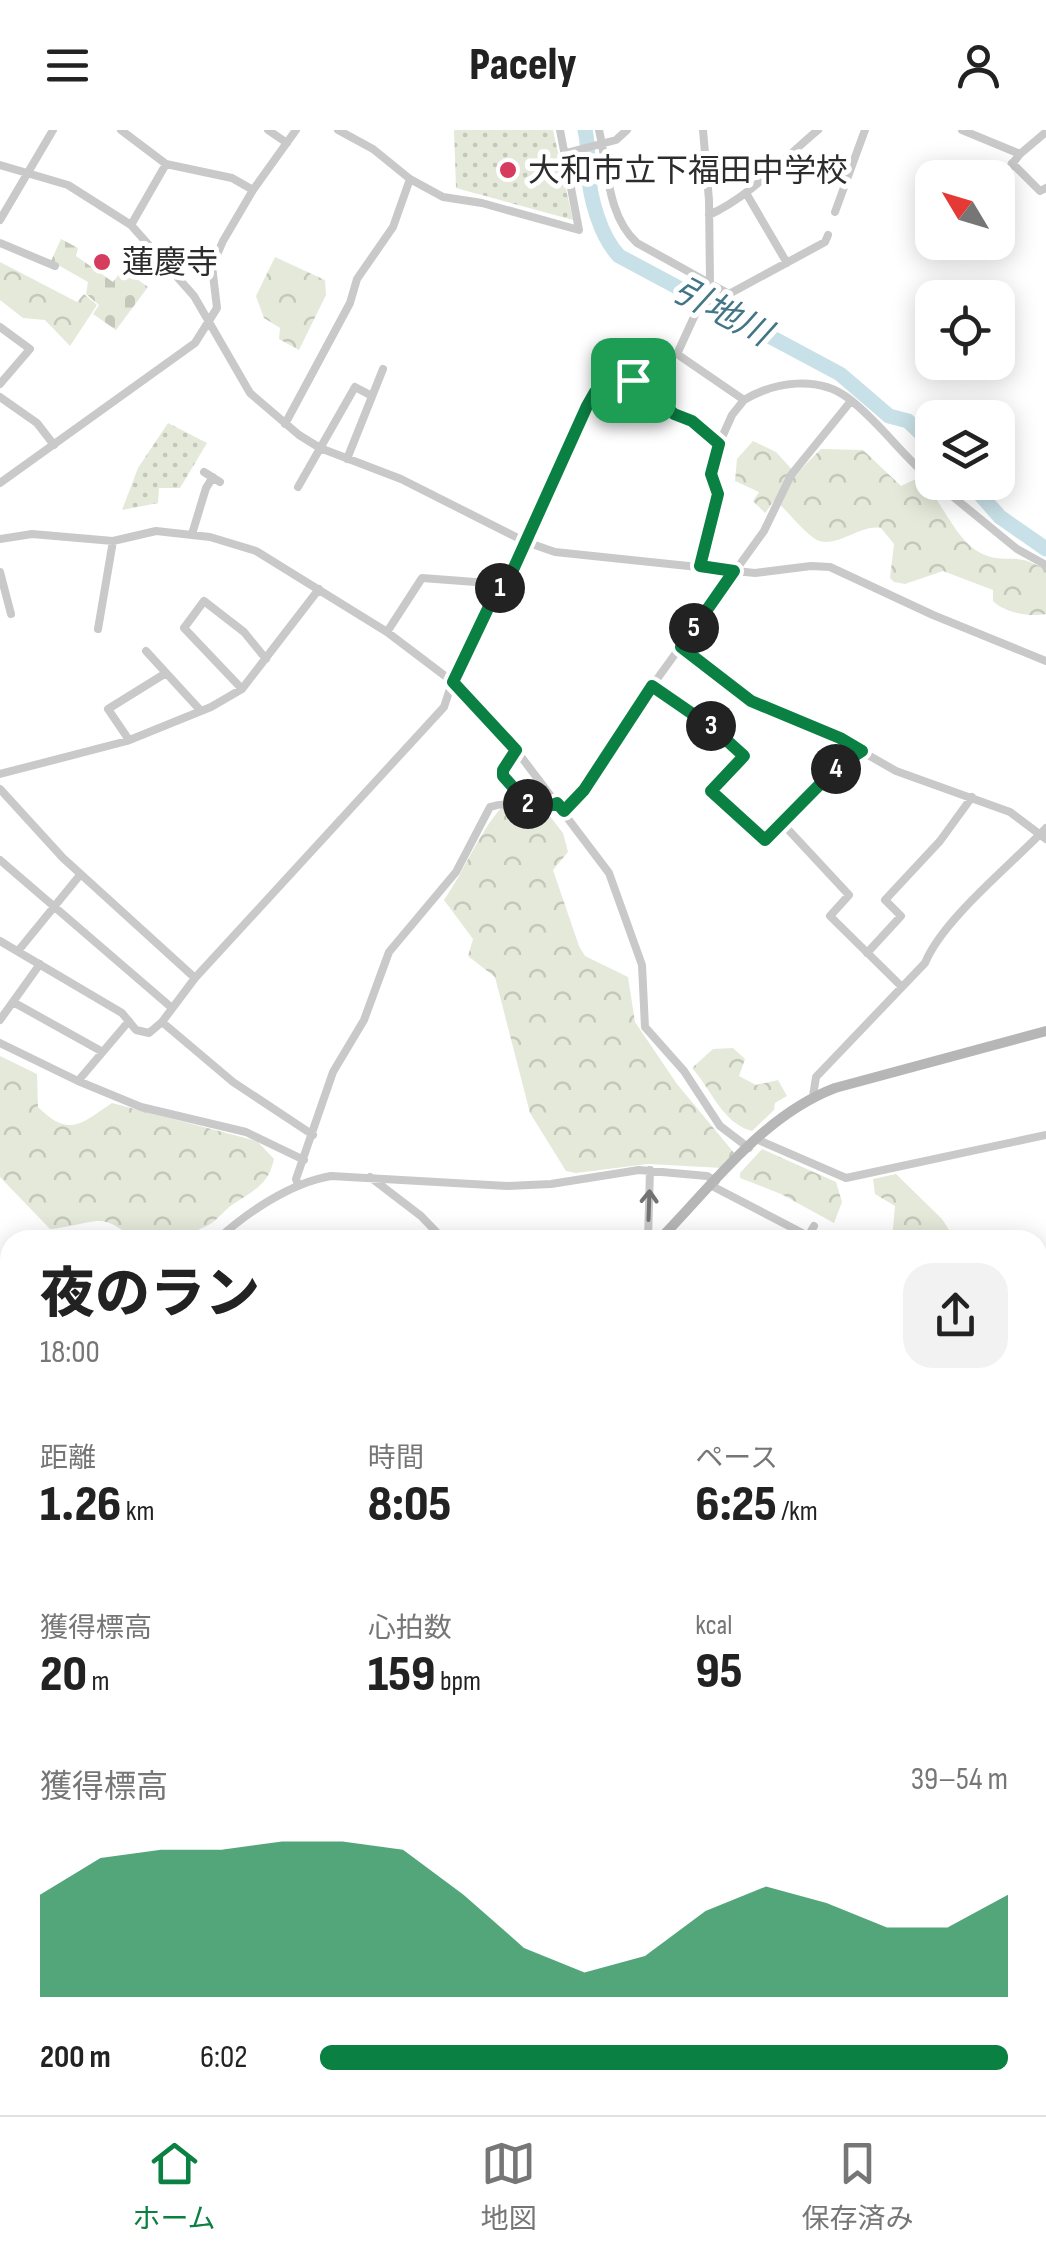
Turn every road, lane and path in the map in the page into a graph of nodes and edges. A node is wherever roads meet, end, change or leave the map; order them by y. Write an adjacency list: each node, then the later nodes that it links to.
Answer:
1 (53, 130): 24 (street)
2 (121, 130): 21 (street)
3 (268, 130): 16 (street)
4 (296, 130): 16 (street)
5 (338, 130): 25 (street)
6 (560, 130): 18 (street)
7 (599, 130): 17 (street)
8 (627, 130): 17 (street)
9 (703, 130): 30 (street)
10 (818, 130): 28 (street)
11 (864, 130): 29 (street)
12 (962, 130): 15 (street)
13 (999, 130): 15 (street)
14 (1045, 135): 19 (street)
15 (992, 142): 19 (street)
16 (287, 143): 27 (street)
17 (601, 145): 18 (street); 37 (street)
18 (568, 153): 25 (street)
19 (1020, 154): 20 (street)
20 (1015, 160)
21 (166, 164): 27 (street); 32 (street)
22 (0, 165): 24 (street)
23 (1015, 166): 26 (street)
24 (28, 173): 31 (street); 32 (street)
25 (410, 179): 46 (street)
26 (1046, 188)
27 (253, 190): 38 (street)
28 (746, 193): 30 (street); 35 (street)
29 (835, 212)
30 (709, 215): 37 (street)
31 (0, 220)
32 (132, 224): 38 (street)
33 (828, 235): 35 (street)
34 (0, 244): 36 (street)
35 (787, 263): 37 (street)
36 (48, 266)
37 (708, 285): 44 (street)
38 (208, 323): 46 (street); 48 (street)
39 (0, 328): 41 (street)
40 (383, 369): 42 (street)
41 (0, 384)
42 (372, 396): 49 (street); 50 (street)
43 (0, 397): 48 (street)
44 (744, 400): 45 (street); 47 (street)
45 (851, 402): 51 (street); 62 (street)
46 (285, 424): 49 (street)
47 (719, 444): 59 (street); 61 (street)
48 (54, 445): 53 (street)
49 (320, 448): 50 (street); 54 (street)
50 (347, 459): 59 (street)
51 (915, 463)
52 (212, 477): 56 (street)
53 (0, 483)
54 (298, 487)
55 (957, 500): 60 (street)
56 (192, 534): 58 (street); 65 (street)
57 (0, 540): 58 (street)
58 (112, 540): 67 (street)
59 (526, 542): 61 (street); 64 (street)
60 (1046, 565)
61 (700, 566): 62 (street)
62 (734, 571): 69 (street); 72 (street)
63 (0, 572): 66 (street)
64 (502, 584): 68 (street); 74 (street)
65 (319, 590): 68 (street); 71 (street)
66 (11, 614)
67 (98, 629)
68 (387, 632): 74 (street)
69 (681, 647): 75 (street); 80 (street)
70 (146, 651): 73 (street)
71 (266, 658): 76 (street); 76 (street)
72 (1046, 661)
73 (166, 673): 77 (street); 78 (street)
74 (453, 682): 79 (street); 95 (street)
75 (652, 686): 85 (street); 86 (street)
76 (242, 689): 77 (street)
77 (201, 711): 78 (street)
78 (129, 740): 81 (street)
79 (516, 750): 84 (street); 85 (street)
80 (862, 751): 83 (street); 86 (street)
81 (0, 774)
82 (0, 789): 89 (street)
83 (972, 797): 87 (street); 93 (street)
84 (530, 806): 85 (street); 108 (street)
85 (560, 807): 109 (street)
86 (782, 823): 93 (street)
87 (1044, 834): 96 (street)
88 (0, 860): 90 (street)
89 (80, 875): 90 (street); 95 (street)
90 (54, 906): 92 (street); 98 (street)
91 (0, 941): 92 (street)
92 (18, 951): 94 (street)
93 (867, 952): 96 (street)
94 (40, 964): 97 (street); 100 (street)
95 (195, 978): 98 (street)
96 (902, 987): 106 (street)
97 (13, 1002): 99 (street); 104 (street)
98 (172, 1008): 101 (street)
99 (0, 1020)
100 (130, 1022): 101 (street); 104 (street)
101 (162, 1022): 108 (street)
102 (1046, 1031): 106 (street)
103 (0, 1042): 105 (street)
104 (101, 1051): 105 (street)
105 (78, 1081): 110 (street)
106 (813, 1096): 109 (street)
107 (1046, 1134): 109 (street)
108 (314, 1136): 110 (street)
109 (752, 1143): 113 (street)
110 (304, 1160): 114 (street)
111 (650, 1170): 112 (street); 113 (street); 118 (street, one-way to 111)
112 (370, 1177): 114 (street); 117 (street)
113 (714, 1184): 119 (street); 120 (street)
114 (298, 1186): 116 (street)
115 (814, 1226): 121 (street)
116 (227, 1230)
117 (434, 1230)
118 (648, 1230)
119 (668, 1230)
120 (793, 1230)
121 (812, 1230)

